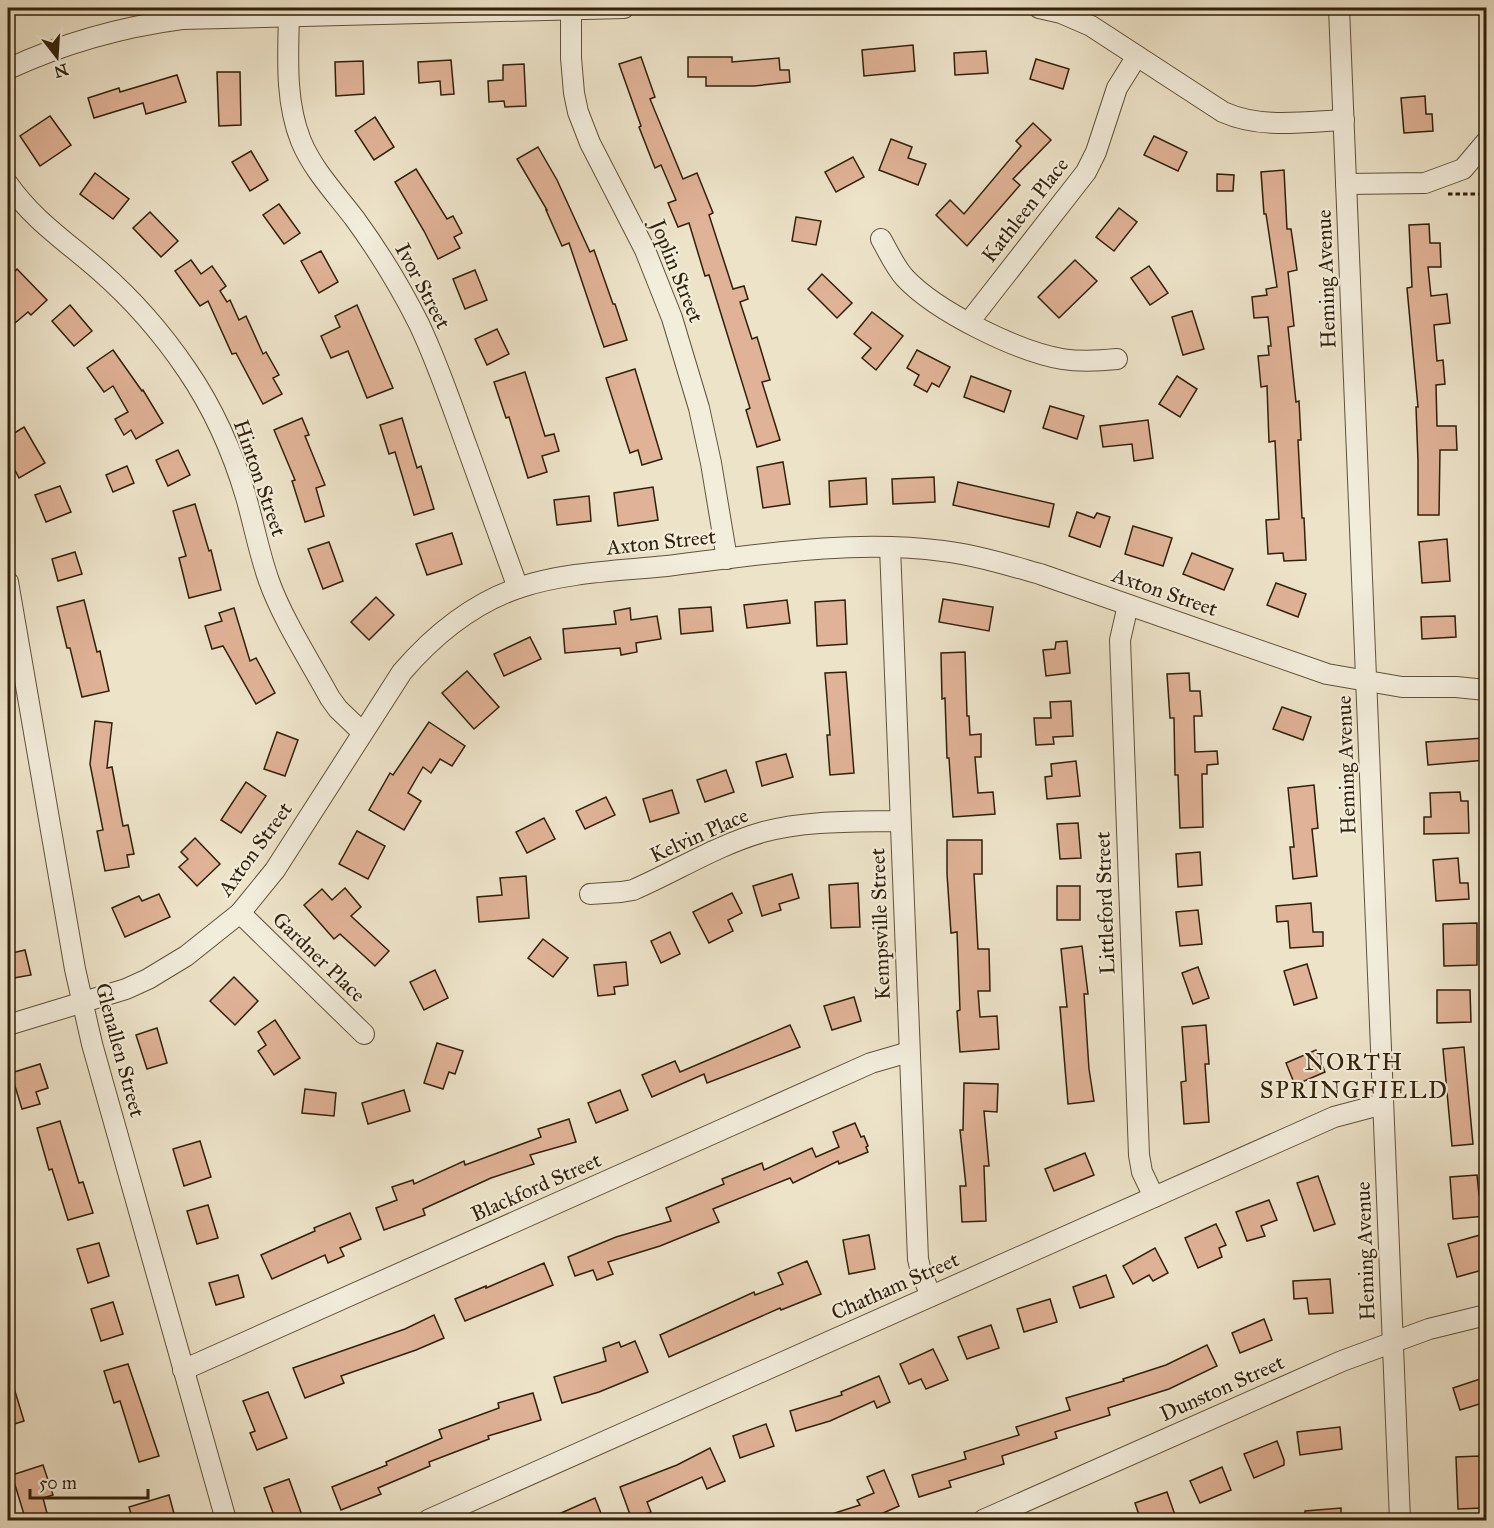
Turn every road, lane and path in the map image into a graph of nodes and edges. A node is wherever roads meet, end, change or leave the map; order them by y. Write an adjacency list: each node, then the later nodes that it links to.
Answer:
1 (624, 8): 4 (street)
2 (1040, 8): 6 (street)
3 (1339, 8): 8 (street, Heming Avenue)
4 (571, 9): 5 (street); 16 (street, Joplin Street)
5 (289, 15): 7 (street); 18 (street, Ivor Street)
6 (1137, 56): 8 (street); 13 (street, Kathleen Place)
7 (8, 69)
8 (1344, 120): 11 (street, Heming Avenue)
9 (1486, 142): 11 (street)
10 (8, 184): 22 (street, Hinton Street)
11 (1346, 184): 20 (street, Heming Avenue)
12 (881, 239): 13 (street)
13 (969, 322): 14 (street)
14 (1117, 359)
15 (890, 547): 16 (street, Axton Street); 19 (street, Axton Street); 23 (street, Kempsville Street)
16 (727, 559): 18 (street, Axton Street)
17 (8, 582): 26 (street, Glenallen Street)
18 (518, 588): 22 (street, Axton Street)
19 (1128, 605): 20 (street, Axton Street); 31 (street, Littleford Street)
20 (1366, 680): 21 (street, Axton Street); 30 (street, Heming Avenue)
21 (1486, 690)
22 (362, 732): 25 (street, Axton Street)
23 (900, 821): 24 (street, Kelvin Place); 29 (street, Kempsville Street)
24 (590, 894)
25 (240, 913): 26 (street, Axton Street); 28 (street, Gardner Place)
26 (82, 1003): 27 (street, Axton Street); 35 (street, Glenallen Street)
27 (8, 1025)
28 (364, 1034)
29 (909, 1052): 32 (street, Kempsville Street); 35 (street, Blackford Street)
30 (1383, 1104): 31 (street, Chatham Street); 34 (street, Heming Avenue)
31 (1154, 1197): 32 (street, Chatham Street)
32 (931, 1296): 36 (street, Chatham Street)
33 (1486, 1315): 34 (street, Dunston Street)
34 (1393, 1342): 39 (street, Dunston Street); 40 (street, Heming Avenue)
35 (183, 1370): 37 (street, Glenallen Street)
36 (453, 1515): 38 (street, Chatham Street)
37 (226, 1521)
38 (428, 1521)
39 (983, 1521)
40 (1400, 1521)

